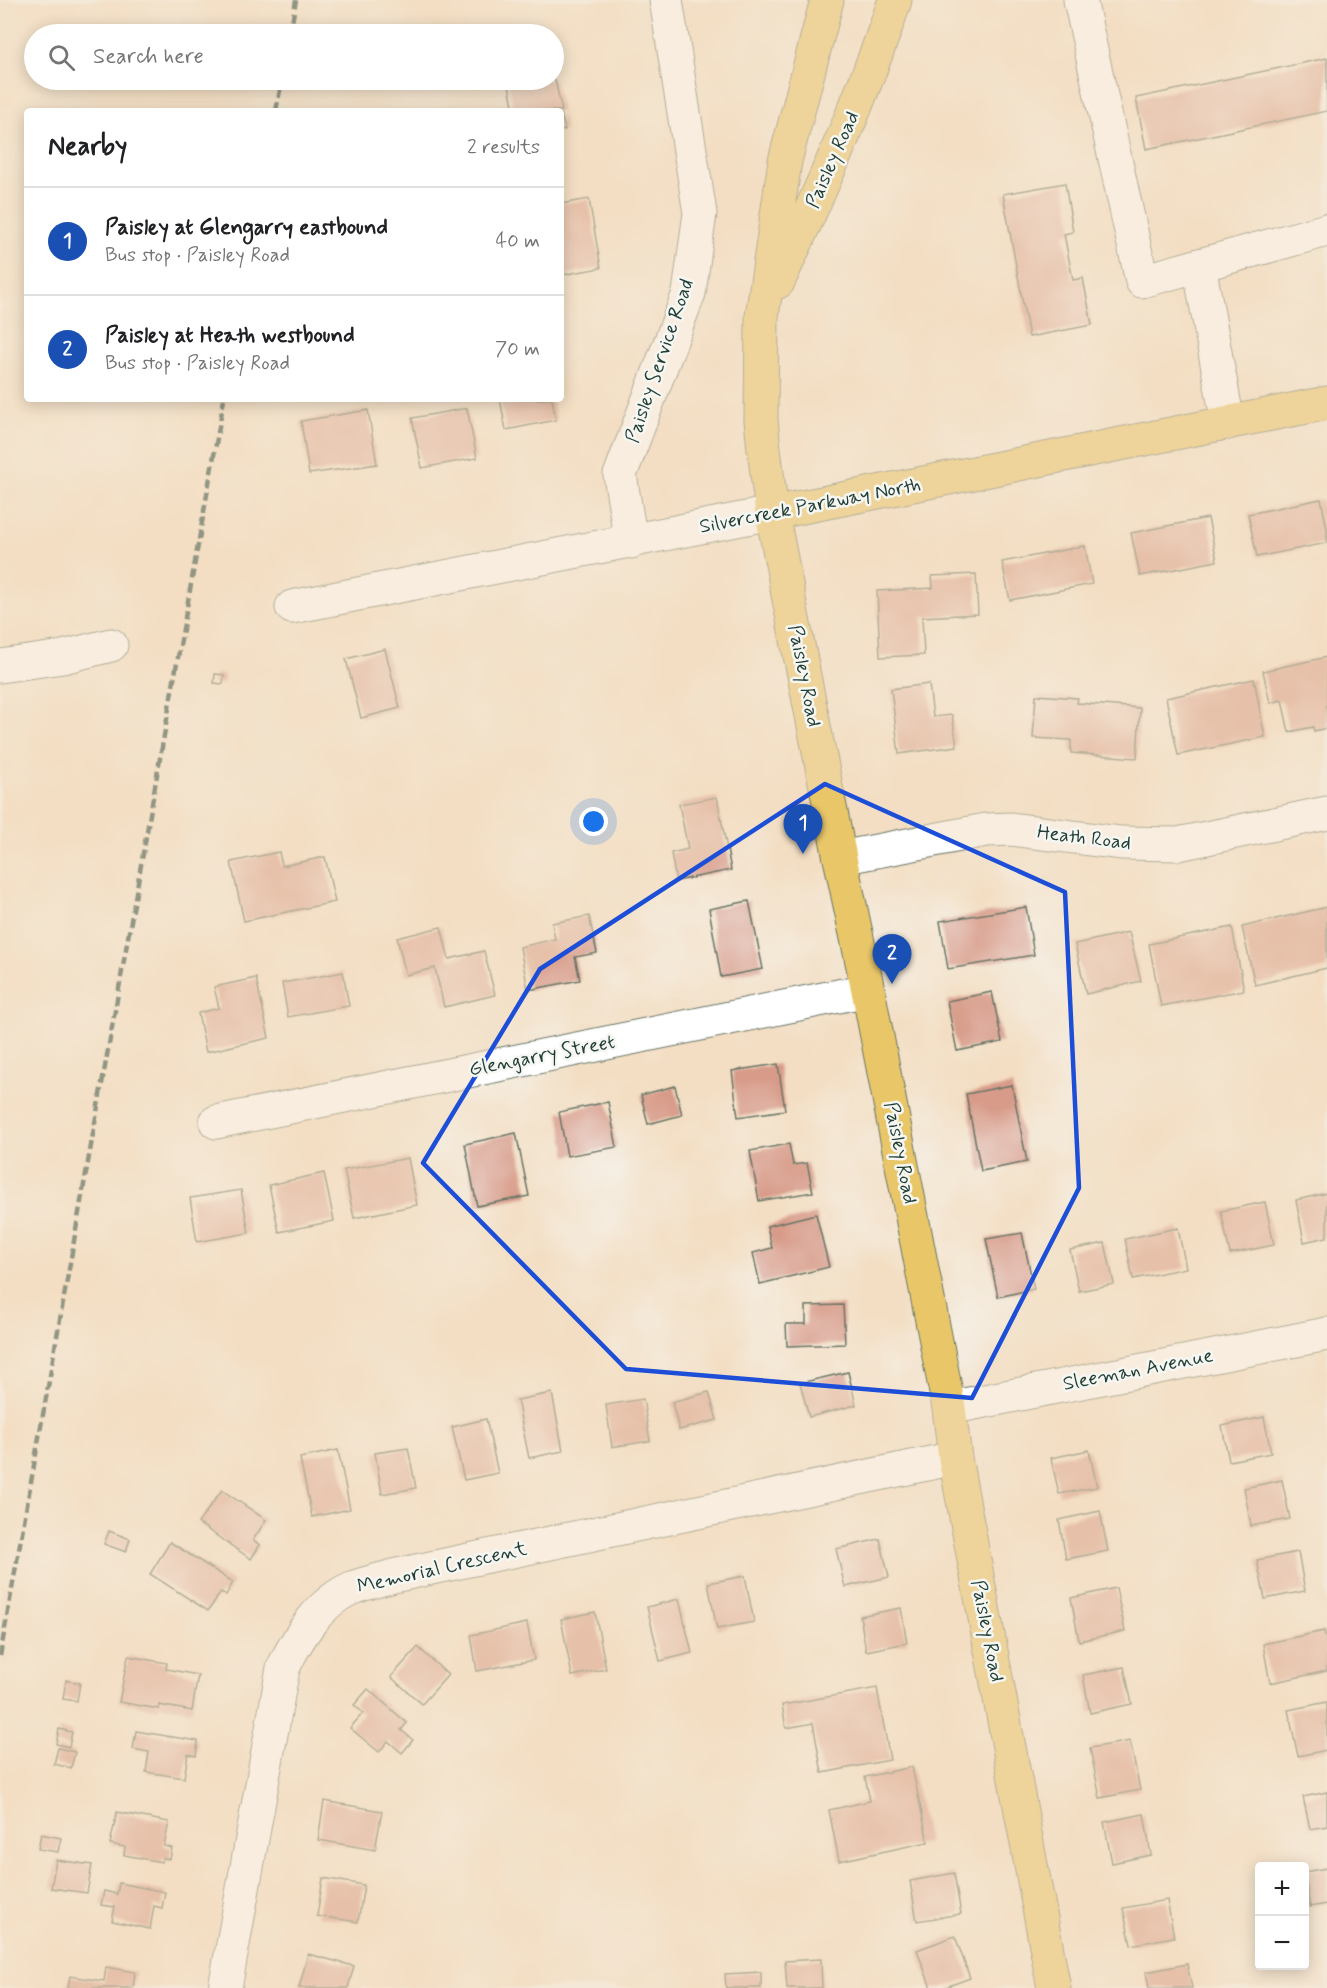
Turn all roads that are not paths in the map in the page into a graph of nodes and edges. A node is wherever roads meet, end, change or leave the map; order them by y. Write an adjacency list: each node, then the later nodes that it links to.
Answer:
1 (666, 0): 11 (street, Paisley Service Road)
2 (827, 0): 7 (main road, Paisley Road)
3 (895, 0): 7 (main road, Paisley Road)
4 (1080, 0): 6 (street)
5 (1327, 230): 6 (street)
6 (1199, 265): 9 (street)
7 (762, 316): 10 (main road, Paisley Road)
8 (1327, 403): 9 (main road, Silvercreek Parkway North)
9 (1228, 423): 10 (main road, Silvercreek Parkway North)
10 (772, 513): 11 (street, Silvercreek Parkway North); 16 (main road, Paisley Road)
11 (631, 542): 12 (street, Silvercreek Parkway North)
12 (292, 607)
13 (111, 645): 14 (street)
14 (0, 666)
15 (1327, 813): 16 (street, Heath Road)
16 (840, 858): 17 (main road, Paisley Road)
17 (868, 990): 18 (street, Glengarry Street); 20 (main road, Paisley Road)
18 (216, 1122)
19 (1327, 1334): 20 (street, Sleeman Avenue)
20 (950, 1408): 21 (main road, Paisley Road)
21 (955, 1458): 22 (street, Memorial Crescent); 23 (main road, Paisley Road)
22 (225, 1988)
23 (1054, 1988)

